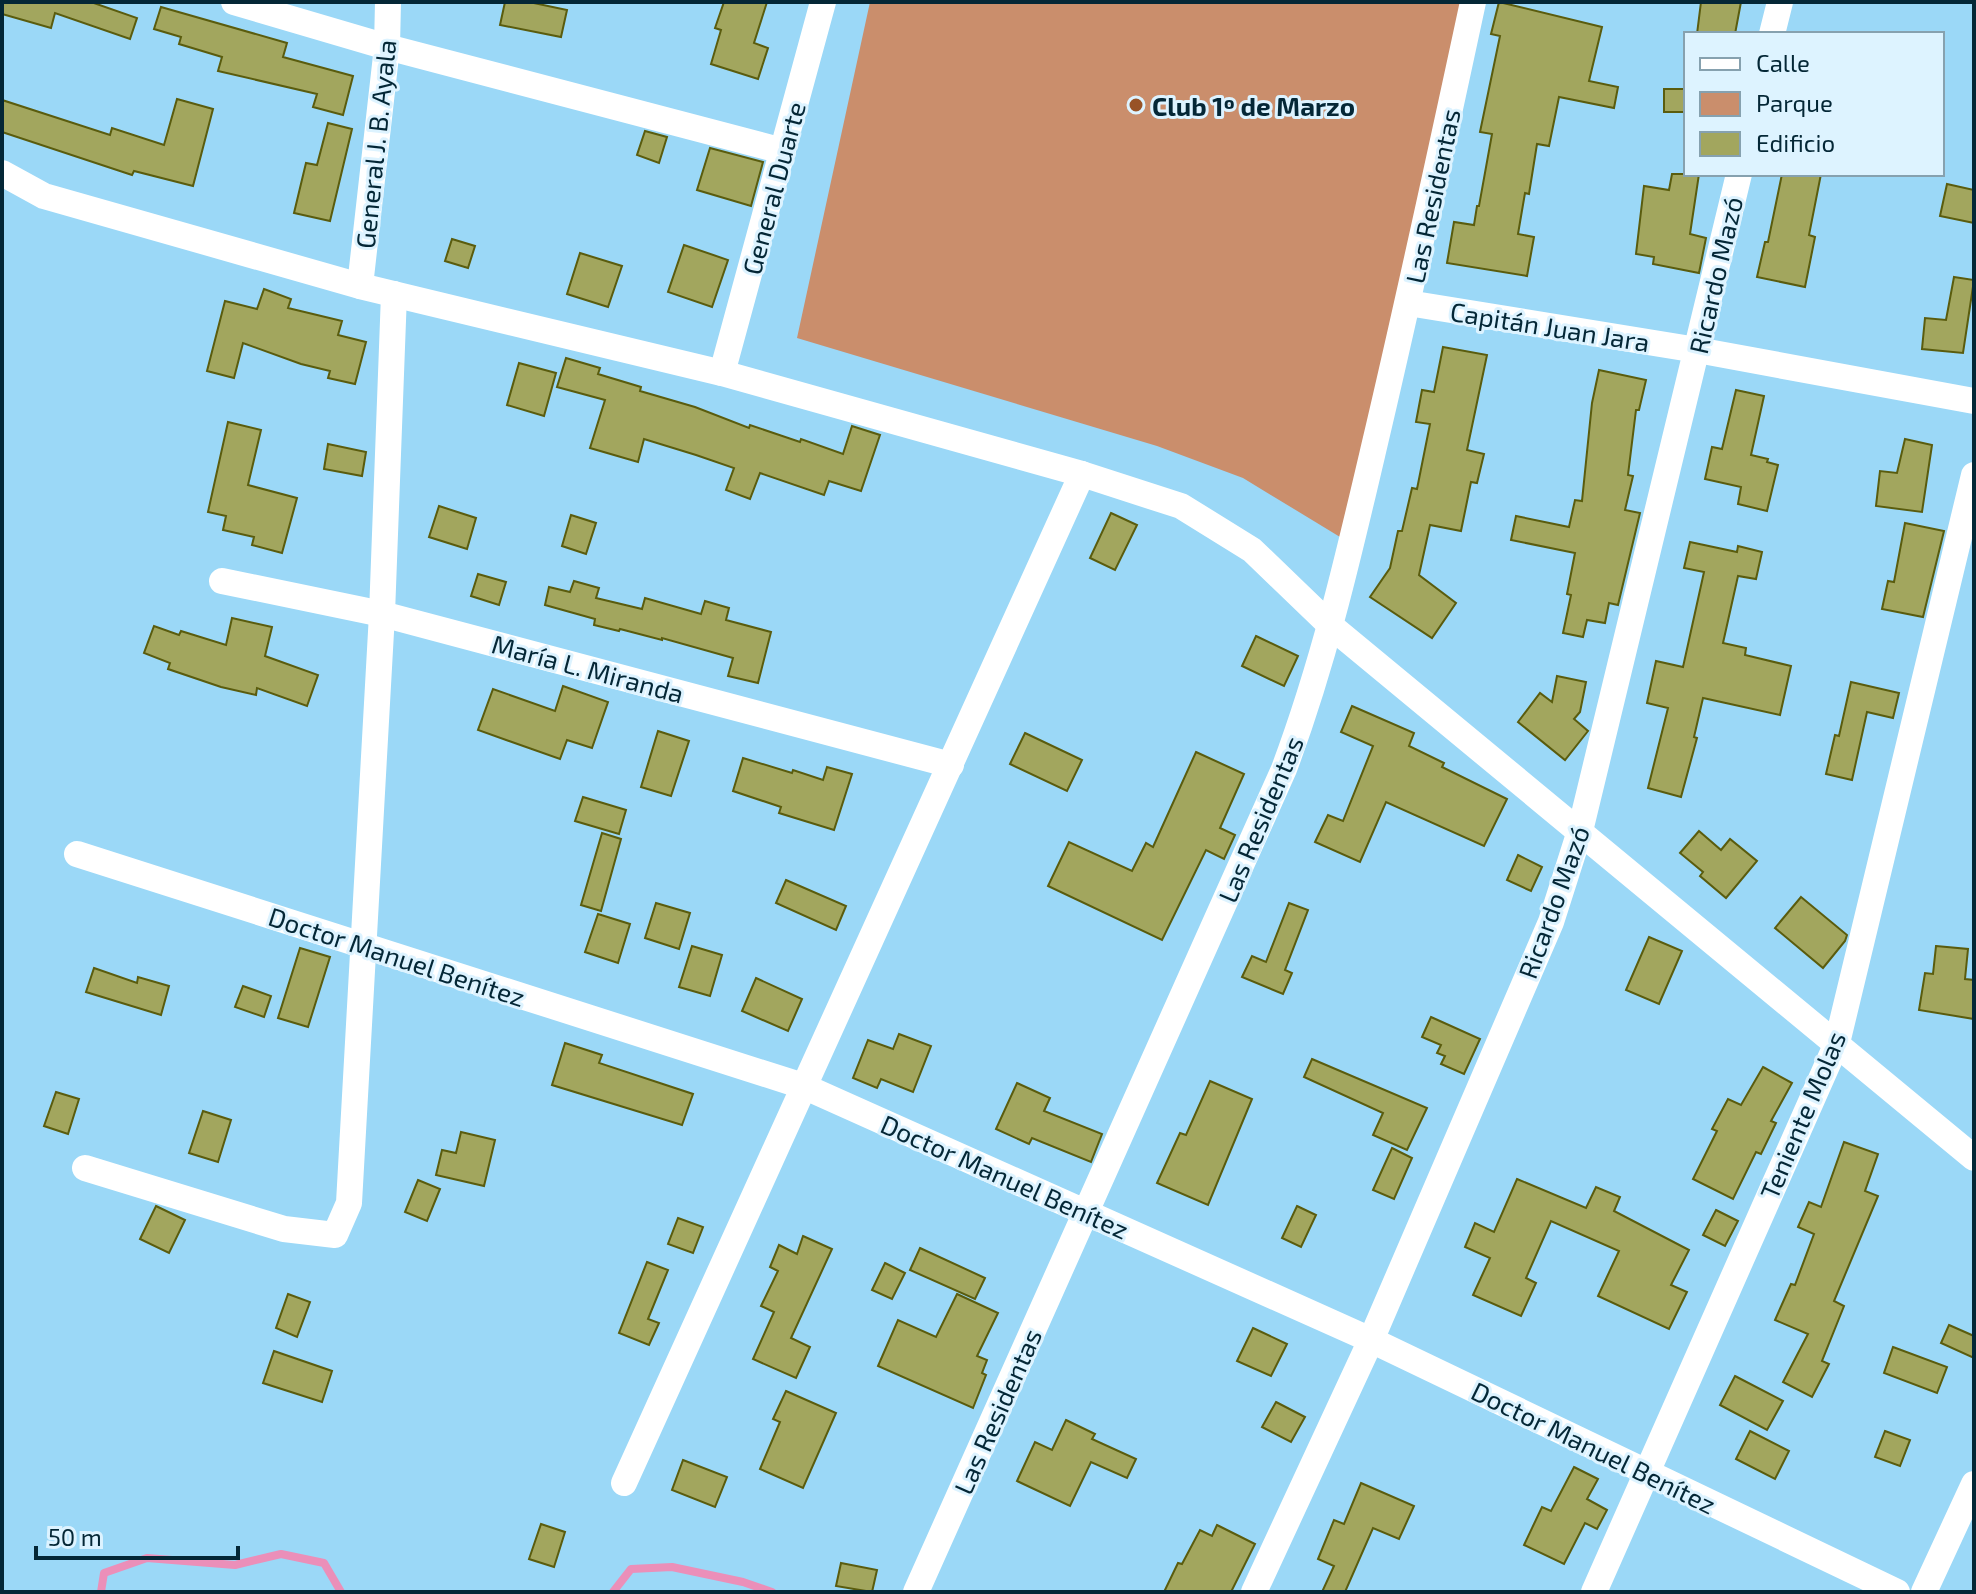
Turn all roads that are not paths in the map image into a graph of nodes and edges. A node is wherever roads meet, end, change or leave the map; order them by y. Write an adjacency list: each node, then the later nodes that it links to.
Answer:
1 (234, 2): 7 (street)
2 (388, 2): 7 (street, General J. B. Ayala)
3 (823, 2): 8 (street, General Duarte)
4 (1473, 2): 13 (street, Las Residentas)
5 (1780, 2): 6 (street)
6 (1772, 32)
7 (387, 47): 8 (street); 11 (street, General J. B. Ayala)
8 (783, 151): 15 (street, General Duarte)
9 (2, 173): 11 (street)
10 (1739, 176): 14 (street, Ricardo Mazó)
11 (360, 286): 12 (street)
12 (394, 294): 15 (street); 20 (street)
13 (1408, 303): 14 (street, Capitán Juan Jara); 21 (street, Las Residentas)
14 (1697, 350): 16 (street, Capitán Juan Jara); 23 (street, Ricardo Mazó)
15 (722, 373): 17 (street)
16 (1974, 401)
17 (1082, 474): 21 (street); 22 (street)
18 (1974, 475): 25 (street, Teniente Molas)
19 (222, 581): 20 (street, María L. Miranda)
20 (382, 614): 22 (street, María L. Miranda); 28 (street)
21 (1332, 627): 23 (street); 29 (street, Las Residentas)
22 (951, 765): 26 (street)
23 (1580, 831): 25 (street); 30 (street, Ricardo Mazó)
24 (77, 854): 26 (street, Doctor Manuel Benítez)
25 (1837, 1043): 27 (street); 31 (street, Teniente Molas)
26 (803, 1086): 29 (street, Doctor Manuel Benítez); 32 (street)
27 (1974, 1158)
28 (85, 1168)
29 (1085, 1212): 30 (street, Doctor Manuel Benítez); 34 (street, Las Residentas)
30 (1371, 1340): 31 (street, Doctor Manuel Benítez); 35 (street, Ricardo Mazó)
31 (1648, 1472): 36 (street, Teniente Molas); 37 (street, Doctor Manuel Benítez)
32 (624, 1483)
33 (1974, 1484): 38 (street)
34 (916, 1592)
35 (1254, 1592)
36 (1594, 1592)
37 (1897, 1592)
38 (1924, 1592)

